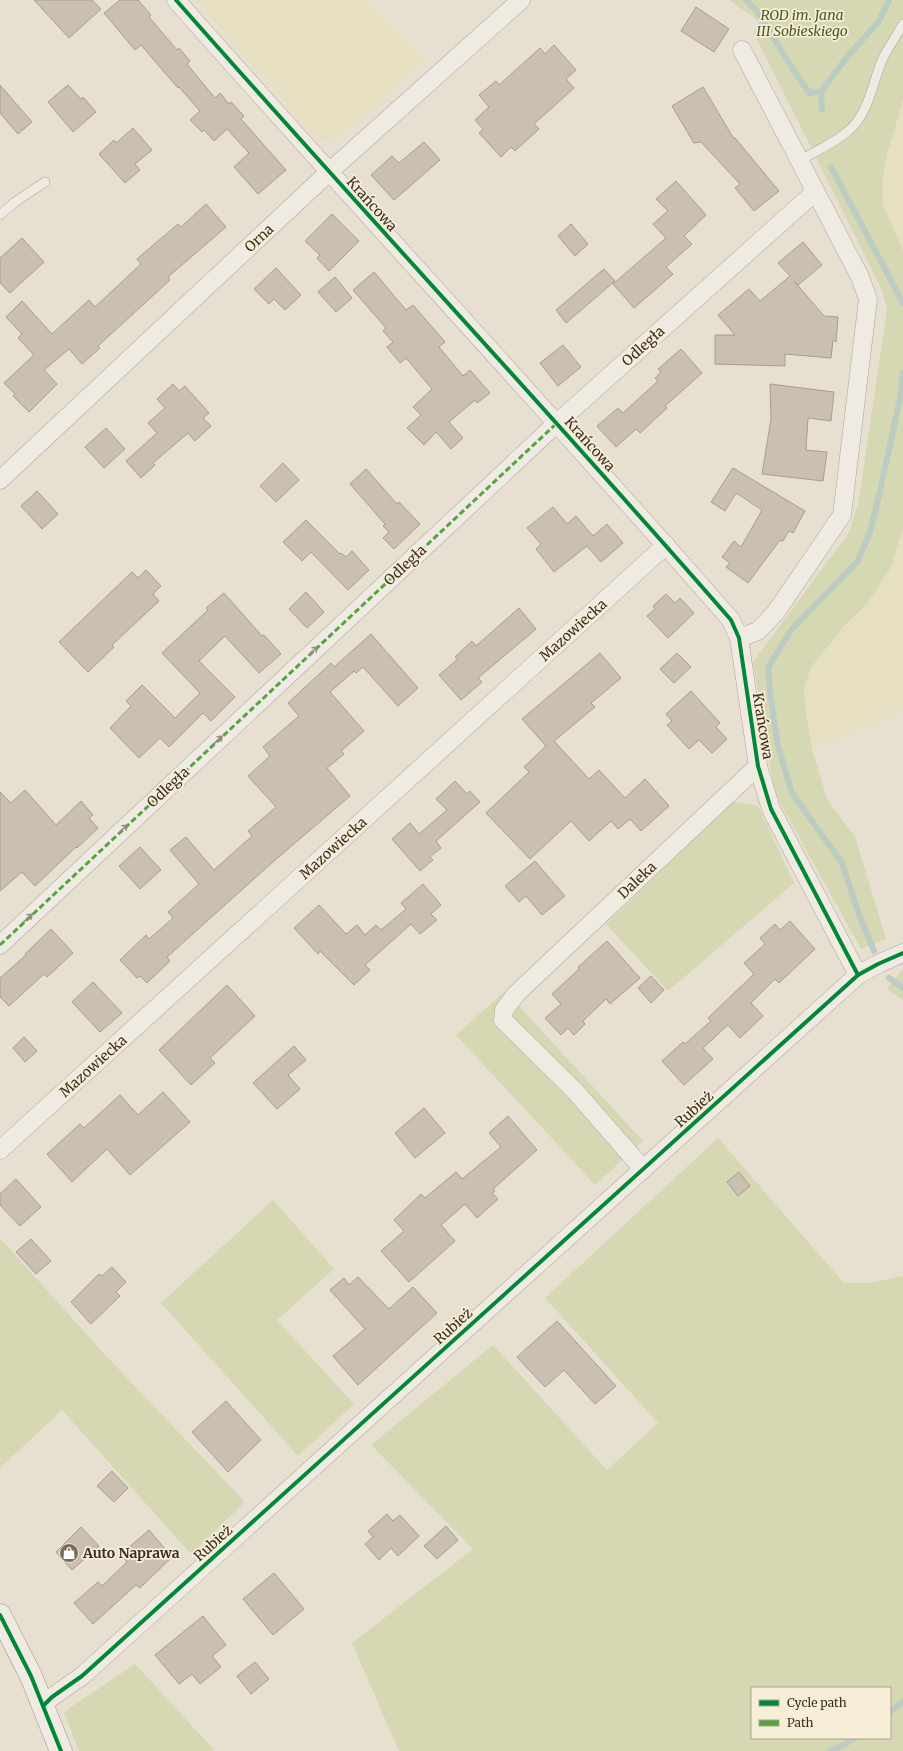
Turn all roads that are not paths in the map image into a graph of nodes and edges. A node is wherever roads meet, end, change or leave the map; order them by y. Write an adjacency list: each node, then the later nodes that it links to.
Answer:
1 (176, 0): 6 (street, Krańcowa)
2 (516, 2): 6 (street, Orna)
3 (903, 24): 5 (lane)
4 (742, 50): 5 (street)
5 (799, 161): 8 (street)
6 (329, 172): 10 (street, Krańcowa); 11 (street, Orna)
7 (45, 182): 9 (lane)
8 (815, 192): 10 (street, Odległa); 13 (street)
9 (0, 215)
10 (557, 423): 12 (street, Krańcowa); 15 (street, Odległa, one-way to 10)
11 (0, 480)
12 (666, 545): 13 (street, Krańcowa); 18 (street, Mazowiecka)
13 (739, 638): 14 (street, Krańcowa)
14 (758, 766): 17 (street, Krańcowa); 19 (street, Daleka)
15 (0, 945)
16 (903, 953): 17 (street, Rubież)
17 (858, 975): 19 (street, Rubież)
18 (0, 1150)
19 (643, 1169): 21 (street, Rubież)
20 (0, 1615): 21 (street)
21 (44, 1705): 22 (street)
22 (61, 1751)

